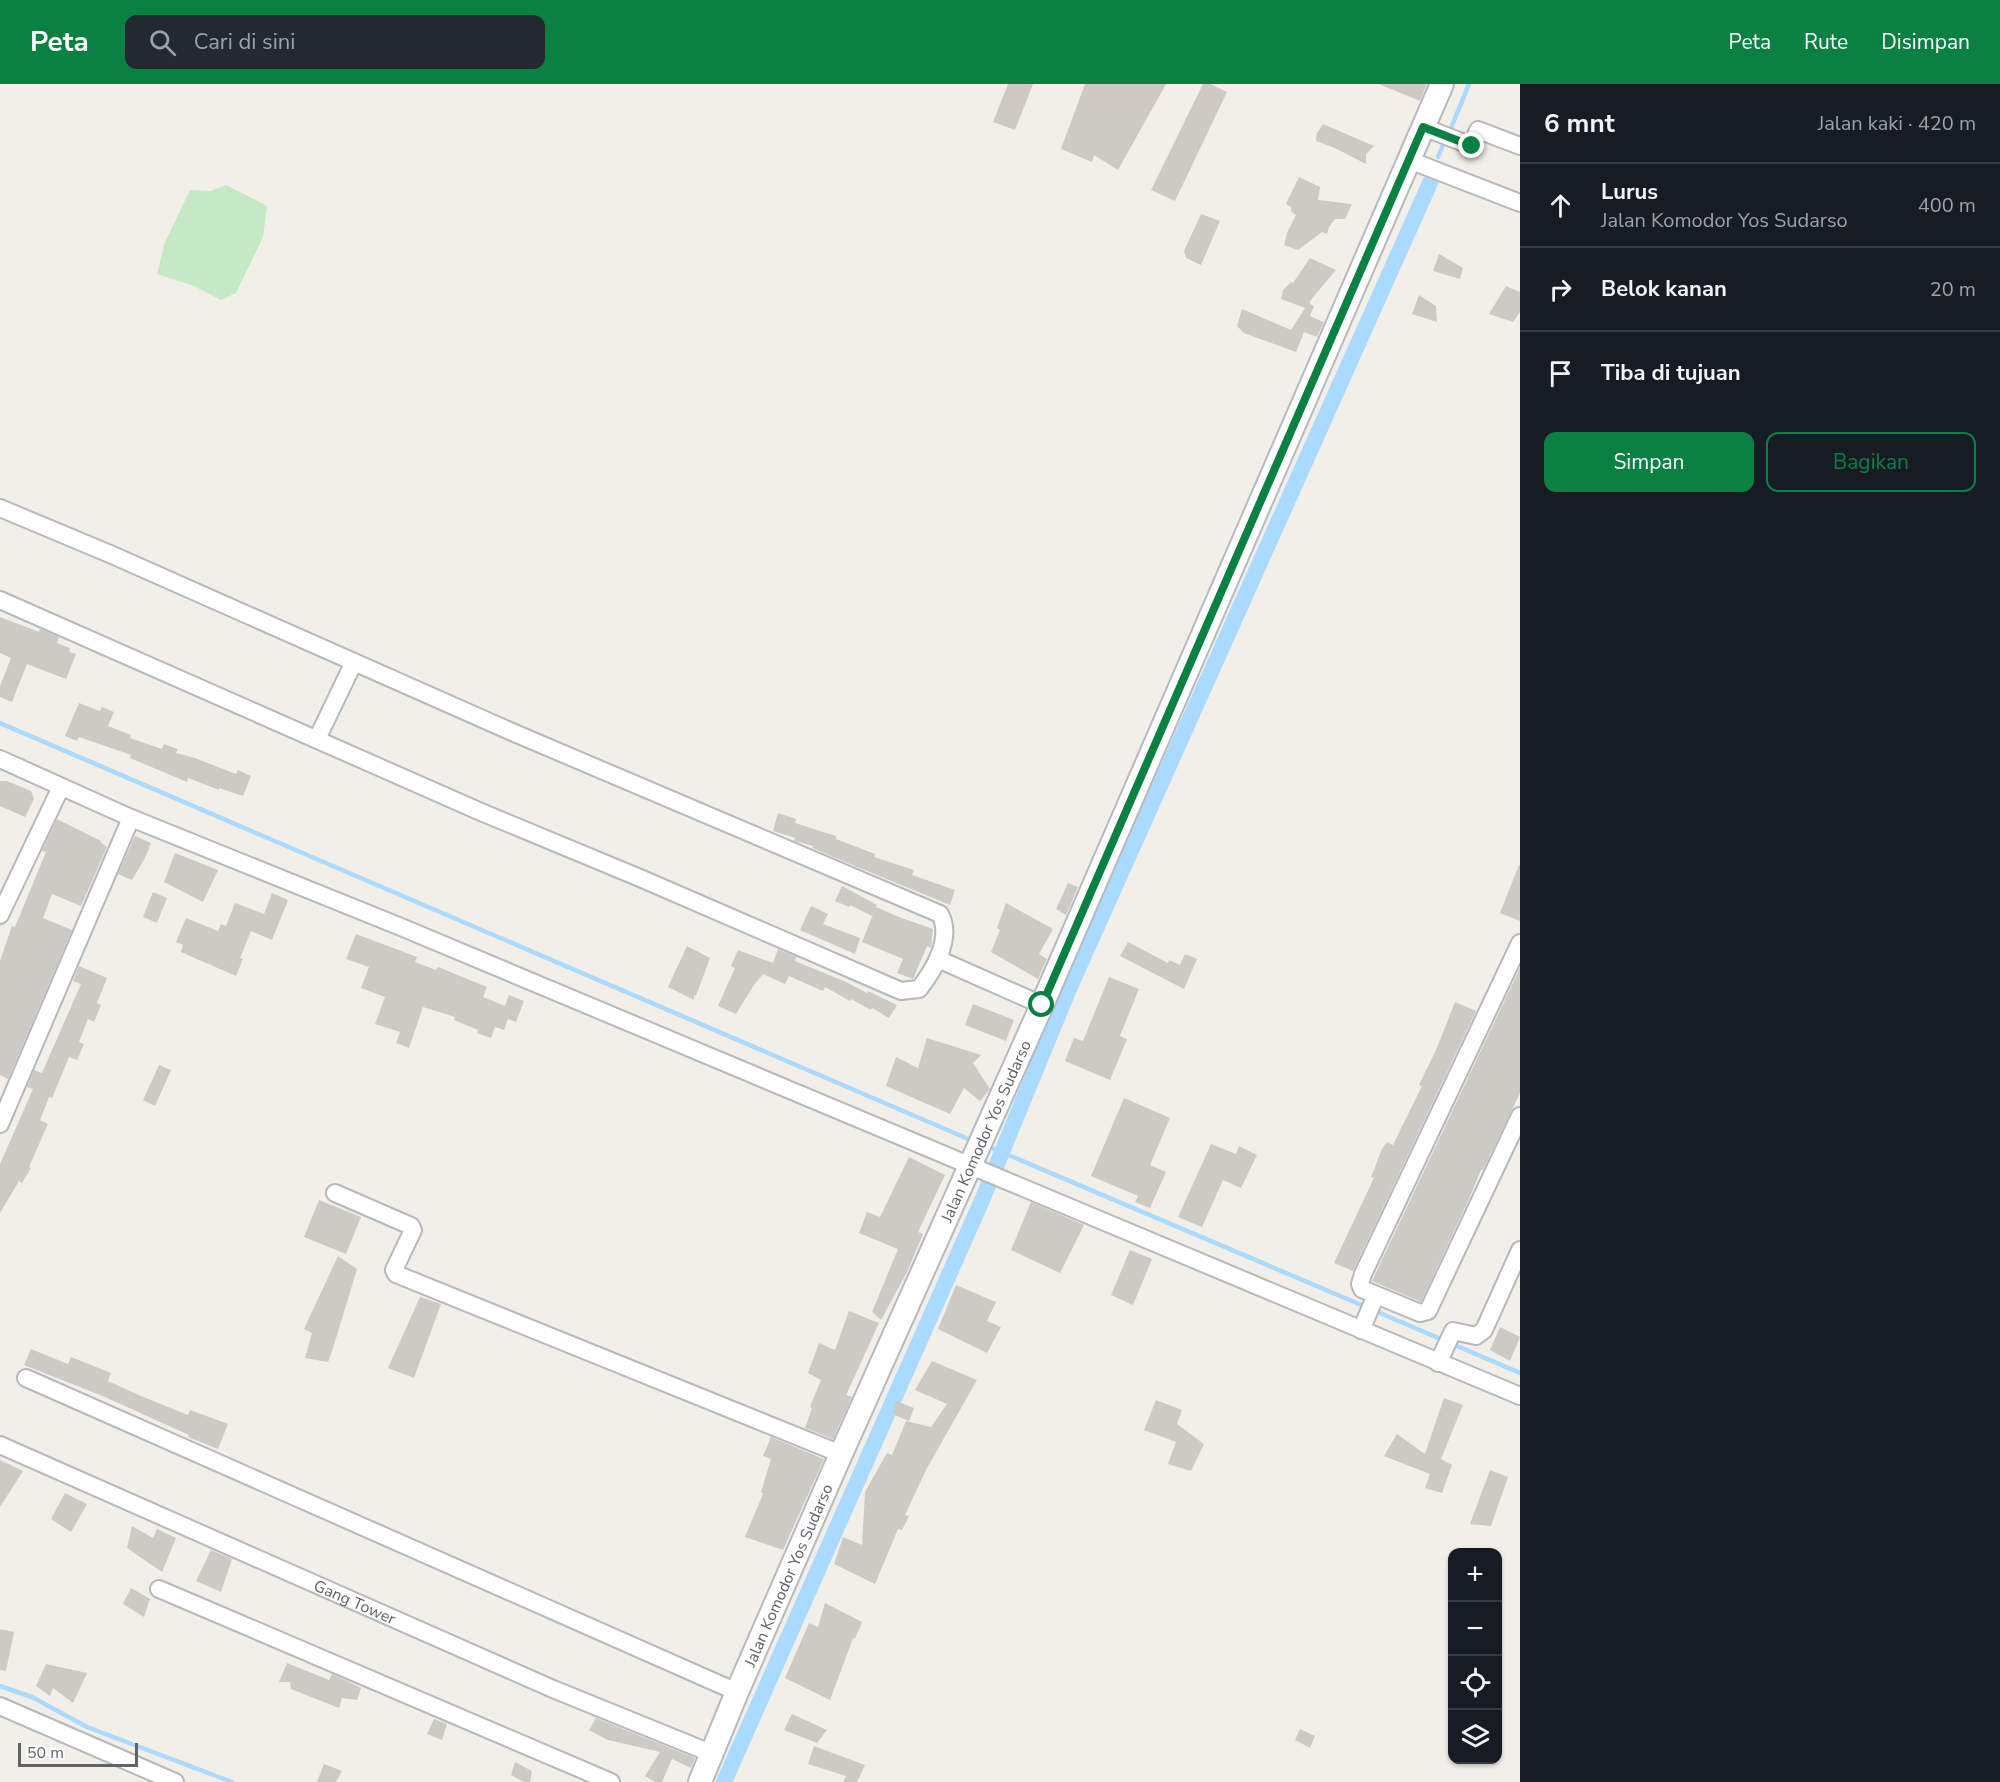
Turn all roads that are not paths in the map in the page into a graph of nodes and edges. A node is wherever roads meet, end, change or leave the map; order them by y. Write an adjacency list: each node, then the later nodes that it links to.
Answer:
1 (1442, 84): 2 (street, Jalan Komodor Yos Sudarso)
2 (1426, 128): 3 (street); 4 (street, Jalan Komodor Yos Sudarso)
3 (1520, 146)
4 (1418, 164): 5 (street); 16 (street, Jalan Komodor Yos Sudarso)
5 (1520, 203)
6 (0, 508): 8 (street)
7 (0, 600): 9 (street)
8 (354, 662): 9 (street); 15 (street)
9 (317, 739): 15 (street)
10 (0, 759): 11 (street)
11 (61, 787): 12 (street); 13 (street)
12 (131, 818): 18 (street); 19 (street)
13 (0, 915)
14 (1520, 943): 22 (street)
15 (938, 959): 16 (street)
16 (1042, 1005): 19 (street, Jalan Komodor Yos Sudarso)
17 (1520, 1116): 22 (street)
18 (0, 1124)
19 (975, 1164): 23 (street); 28 (street, Jalan Komodor Yos Sudarso)
20 (334, 1193): 28 (street)
21 (1520, 1250): 24 (street)
22 (1375, 1298): 23 (street)
23 (1363, 1327): 24 (street)
24 (1439, 1360): 26 (street)
25 (26, 1378): 30 (street)
26 (1520, 1396)
27 (0, 1445): 32 (street, Gang Tower)
28 (841, 1454): 30 (street, Jalan Komodor Yos Sudarso)
29 (159, 1589): 34 (street)
30 (737, 1692): 32 (street, Jalan Komodor Yos Sudarso)
31 (0, 1706): 33 (street)
32 (713, 1754): 35 (street, Jalan Komodor Yos Sudarso)
33 (175, 1782)
34 (611, 1782)
35 (700, 1782)

